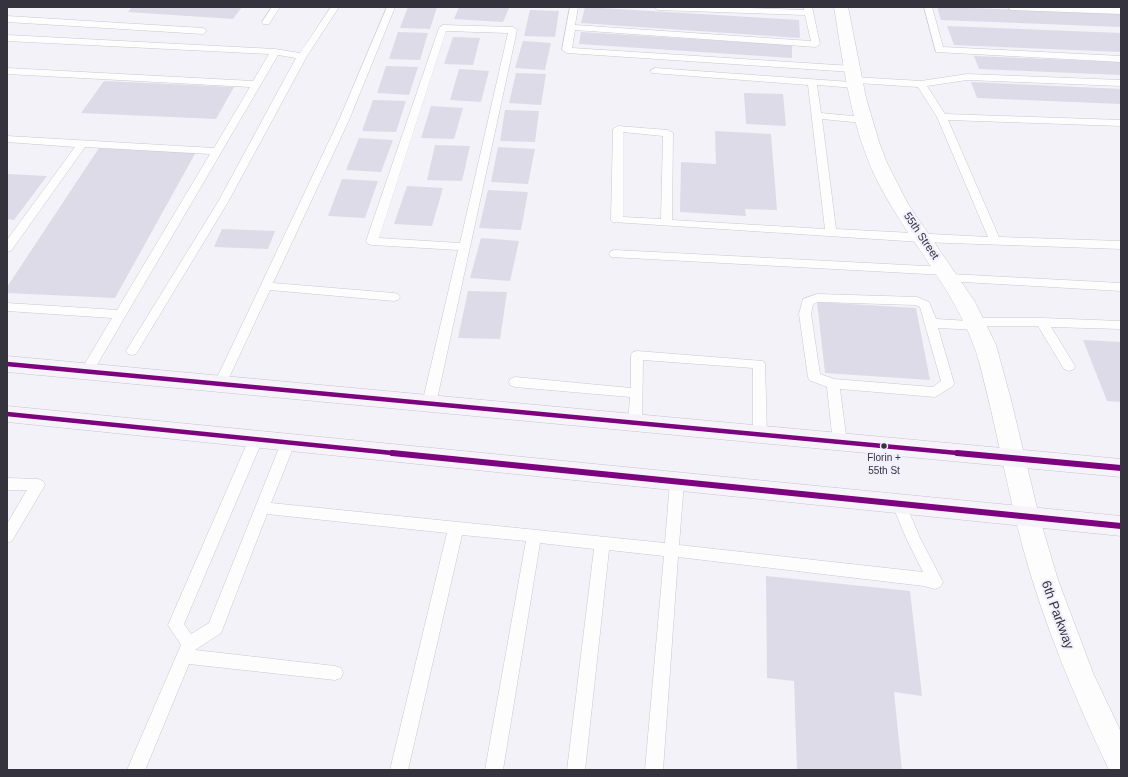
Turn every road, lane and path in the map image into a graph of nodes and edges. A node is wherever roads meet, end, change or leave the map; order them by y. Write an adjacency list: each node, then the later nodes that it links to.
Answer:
1 (276, 7): 12 (lane)
2 (335, 7): 17 (lane)
3 (391, 7): 42 (lane)
4 (574, 7): 13 (lane)
5 (658, 7): 9 (lane)
6 (841, 7): 21 (street, 55th Street)
7 (928, 7): 18 (lane)
8 (1011, 7): 10 (lane)
9 (809, 10): 13 (lane)
10 (1121, 11)
11 (7, 19): 14 (lane)
12 (266, 22)
13 (571, 27): 21 (lane)
14 (204, 32)
15 (7, 38): 16 (lane)
16 (275, 52): 17 (lane); 24 (lane)
17 (302, 56): 51 (lane)
18 (1121, 58)
19 (7, 71): 24 (lane)
20 (655, 71): 22 (lane)
21 (854, 78): 22 (lane); 25 (lane); 28 (street, 55th Street)
22 (812, 82): 26 (lane)
23 (1121, 83): 25 (lane)
24 (256, 84): 32 (lane)
25 (921, 84): 27 (lane)
26 (817, 116): 28 (lane); 34 (lane)
27 (942, 117): 29 (lane); 36 (lane)
28 (863, 120): 35 (street, 55th Street)
29 (1121, 123)
30 (7, 139): 31 (lane)
31 (82, 144): 32 (lane); 39 (lane)
32 (217, 151): 46 (lane)
33 (666, 223): 33 (lane); 34 (lane)
34 (831, 233): 35 (lane)
35 (921, 238): 36 (lane); 41 (street, 55th Street)
36 (995, 241): 37 (lane)
37 (1121, 245)
38 (465, 247): 38 (lane); 59 (lane)
39 (7, 248)
40 (615, 254): 41 (lane)
41 (948, 274): 43 (lane); 49 (street, 55th Street)
42 (266, 286): 44 (lane); 56 (lane)
43 (1121, 286)
44 (394, 297)
45 (7, 307): 46 (lane)
46 (120, 314): 54 (lane)
47 (1042, 322): 49 (lane); 50 (lane); 53 (lane)
48 (931, 323): 49 (lane); 57 (lane); 57 (lane)
49 (977, 324): 66 (street, 55th Street)
50 (1121, 324)
51 (132, 351)
52 (7, 364): 54 (main road)
53 (1069, 366)
54 (86, 372): 56 (main road)
55 (515, 382): 58 (lane)
56 (220, 384): 59 (main road)
57 (832, 384): 65 (lane)
58 (637, 393): 61 (lane); 62 (lane)
59 (429, 404): 61 (main road)
60 (7, 414): 63 (main road)
61 (635, 424): 62 (main road)
62 (760, 435): 65 (main road)
63 (256, 439): 64 (main road); 79 (lane)
64 (288, 442): 68 (main road); 71 (lane)
65 (840, 443): 66 (main road)
66 (1014, 459): 67 (main road); 72 (street, 6th Parkway)
67 (1121, 468)
68 (677, 482): 70 (main road); 78 (lane)
69 (7, 484): 76 (lane)
70 (899, 504): 72 (main road); 78 (lane)
71 (262, 508): 74 (lane); 79 (lane)
72 (1027, 516): 73 (main road); 81 (street, 6th Parkway)
73 (1121, 526)
74 (456, 528): 75 (lane); 83 (lane)
75 (534, 536): 77 (lane); 84 (lane)
76 (7, 537)
77 (602, 544): 78 (lane); 85 (lane)
78 (671, 551): 86 (lane)
79 (187, 650): 80 (lane); 82 (lane)
80 (335, 673)
81 (1121, 764)
82 (136, 770)
83 (399, 770)
84 (494, 770)
85 (576, 770)
86 (654, 770)

